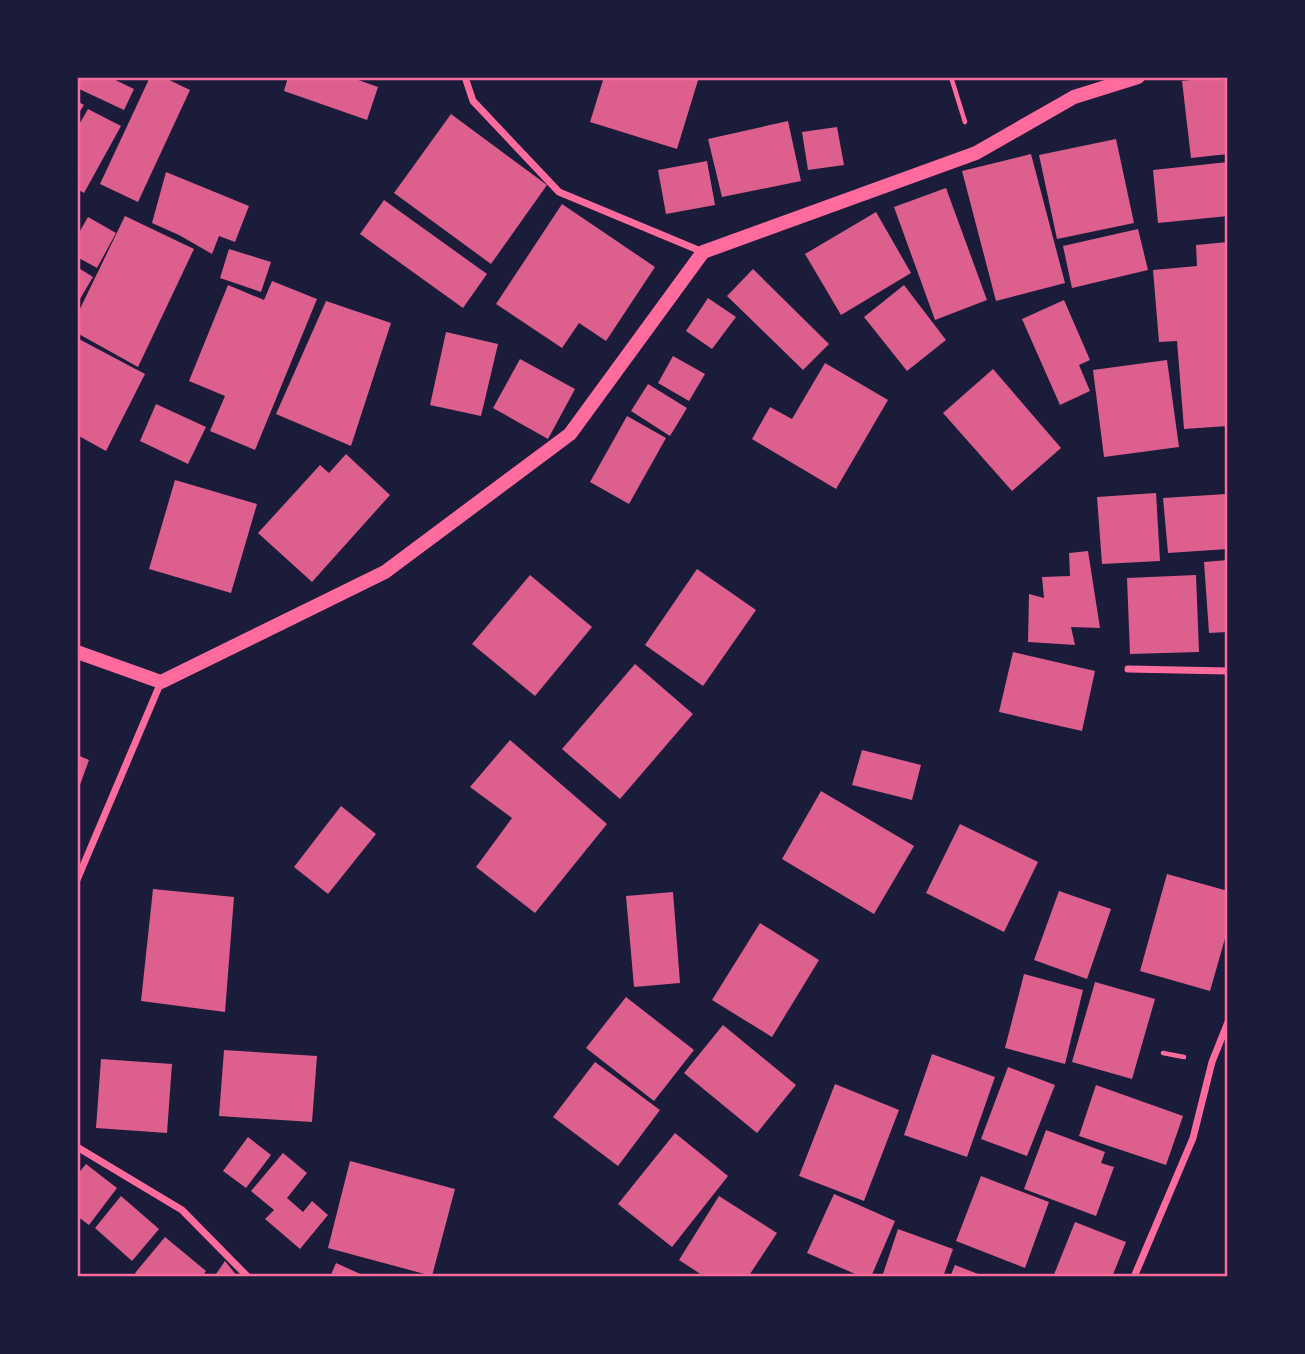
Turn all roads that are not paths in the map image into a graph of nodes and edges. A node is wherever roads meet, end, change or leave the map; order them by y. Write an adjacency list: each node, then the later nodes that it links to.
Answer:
1 (465, 77): 3 (street)
2 (1138, 77): 3 (main road)
3 (703, 252): 7 (main road)
4 (77, 652): 7 (main road)
5 (1128, 669): 6 (street)
6 (1228, 671)
7 (161, 682): 8 (street)
8 (77, 880)
9 (1228, 1022): 12 (street)
10 (77, 1147): 11 (street)
11 (248, 1277)
12 (1134, 1277)

